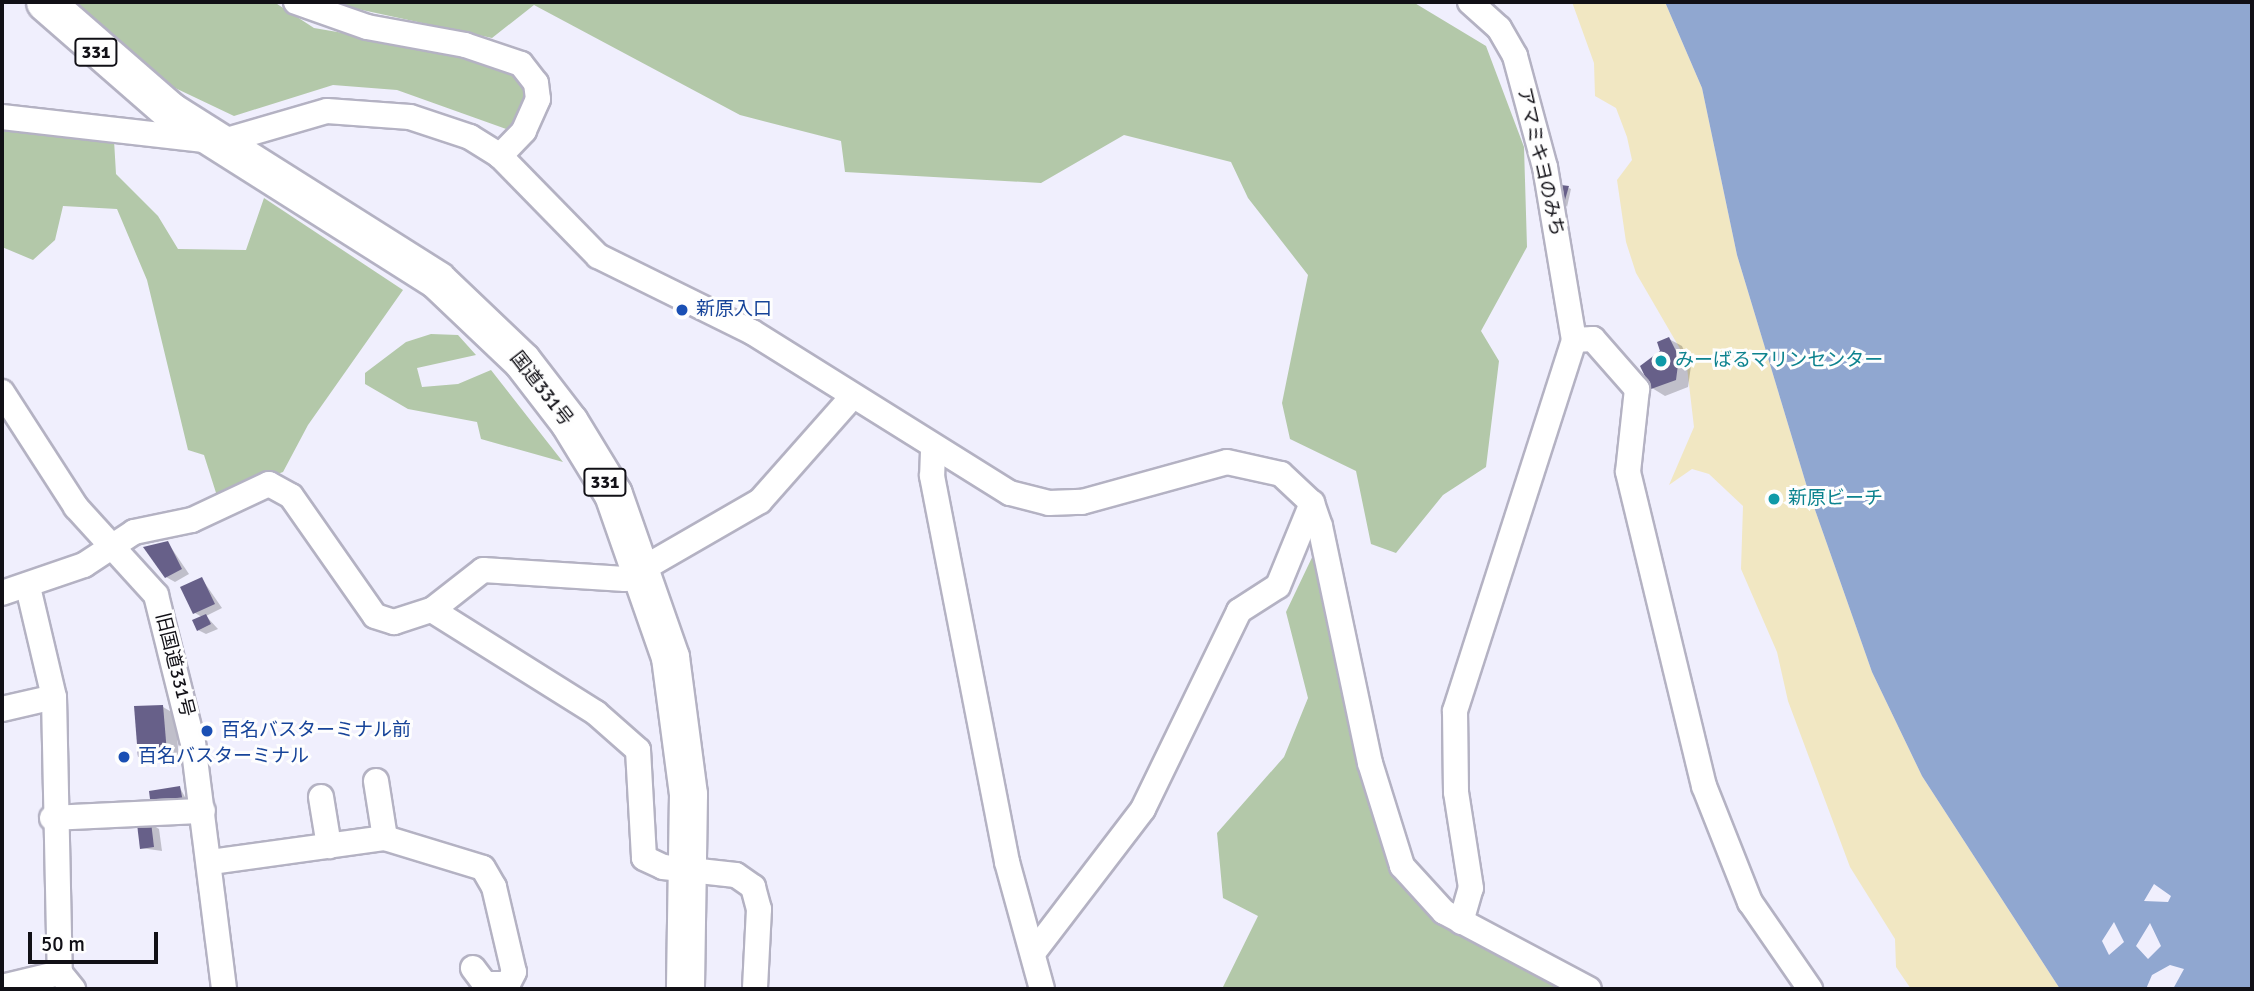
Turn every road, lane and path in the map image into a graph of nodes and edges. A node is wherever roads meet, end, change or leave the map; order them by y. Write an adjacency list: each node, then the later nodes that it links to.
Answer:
1 (45, 2): 5 (highway, 国道331号 / 331)
2 (296, 2): 6 (street)
3 (1470, 2): 7 (street, アマミキヨのみち)
4 (2, 117): 5 (street)
5 (220, 142): 6 (street); 13 (highway, 国道331号 / 331)
6 (500, 156): 9 (street)
7 (1574, 340): 27 (street); 37 (street)
8 (2, 392): 12 (street, 旧国道331号)
9 (852, 397): 10 (street); 13 (street)
10 (933, 451): 11 (street); 28 (street)
11 (1312, 503): 27 (street); 28 (street)
12 (111, 543): 14 (street); 16 (street); 21 (street, 旧国道331号)
13 (645, 573): 16 (street); 26 (highway, 国道331号 / 331)
14 (28, 587): 15 (street); 17 (street)
15 (2, 593)
16 (432, 610): 26 (street)
17 (54, 697): 18 (street); 22 (street)
18 (2, 709)
19 (376, 780): 23 (street)
20 (321, 797): 24 (street)
21 (203, 811): 22 (street); 25 (street, 旧国道331号)
22 (52, 818): 30 (street)
23 (385, 838): 24 (street); 29 (street)
24 (329, 846): 25 (street)
25 (211, 862): 32 (street, 旧国道331号)
26 (689, 867): 33 (highway, 国道331号 / 331); 34 (street)
27 (1461, 922): 36 (street)
28 (1033, 953): 35 (street)
29 (473, 968)
30 (67, 981): 31 (street)
31 (2, 987)
32 (224, 989)
33 (685, 989)
34 (755, 989)
35 (1042, 989)
36 (1589, 989)
37 (1810, 989)

